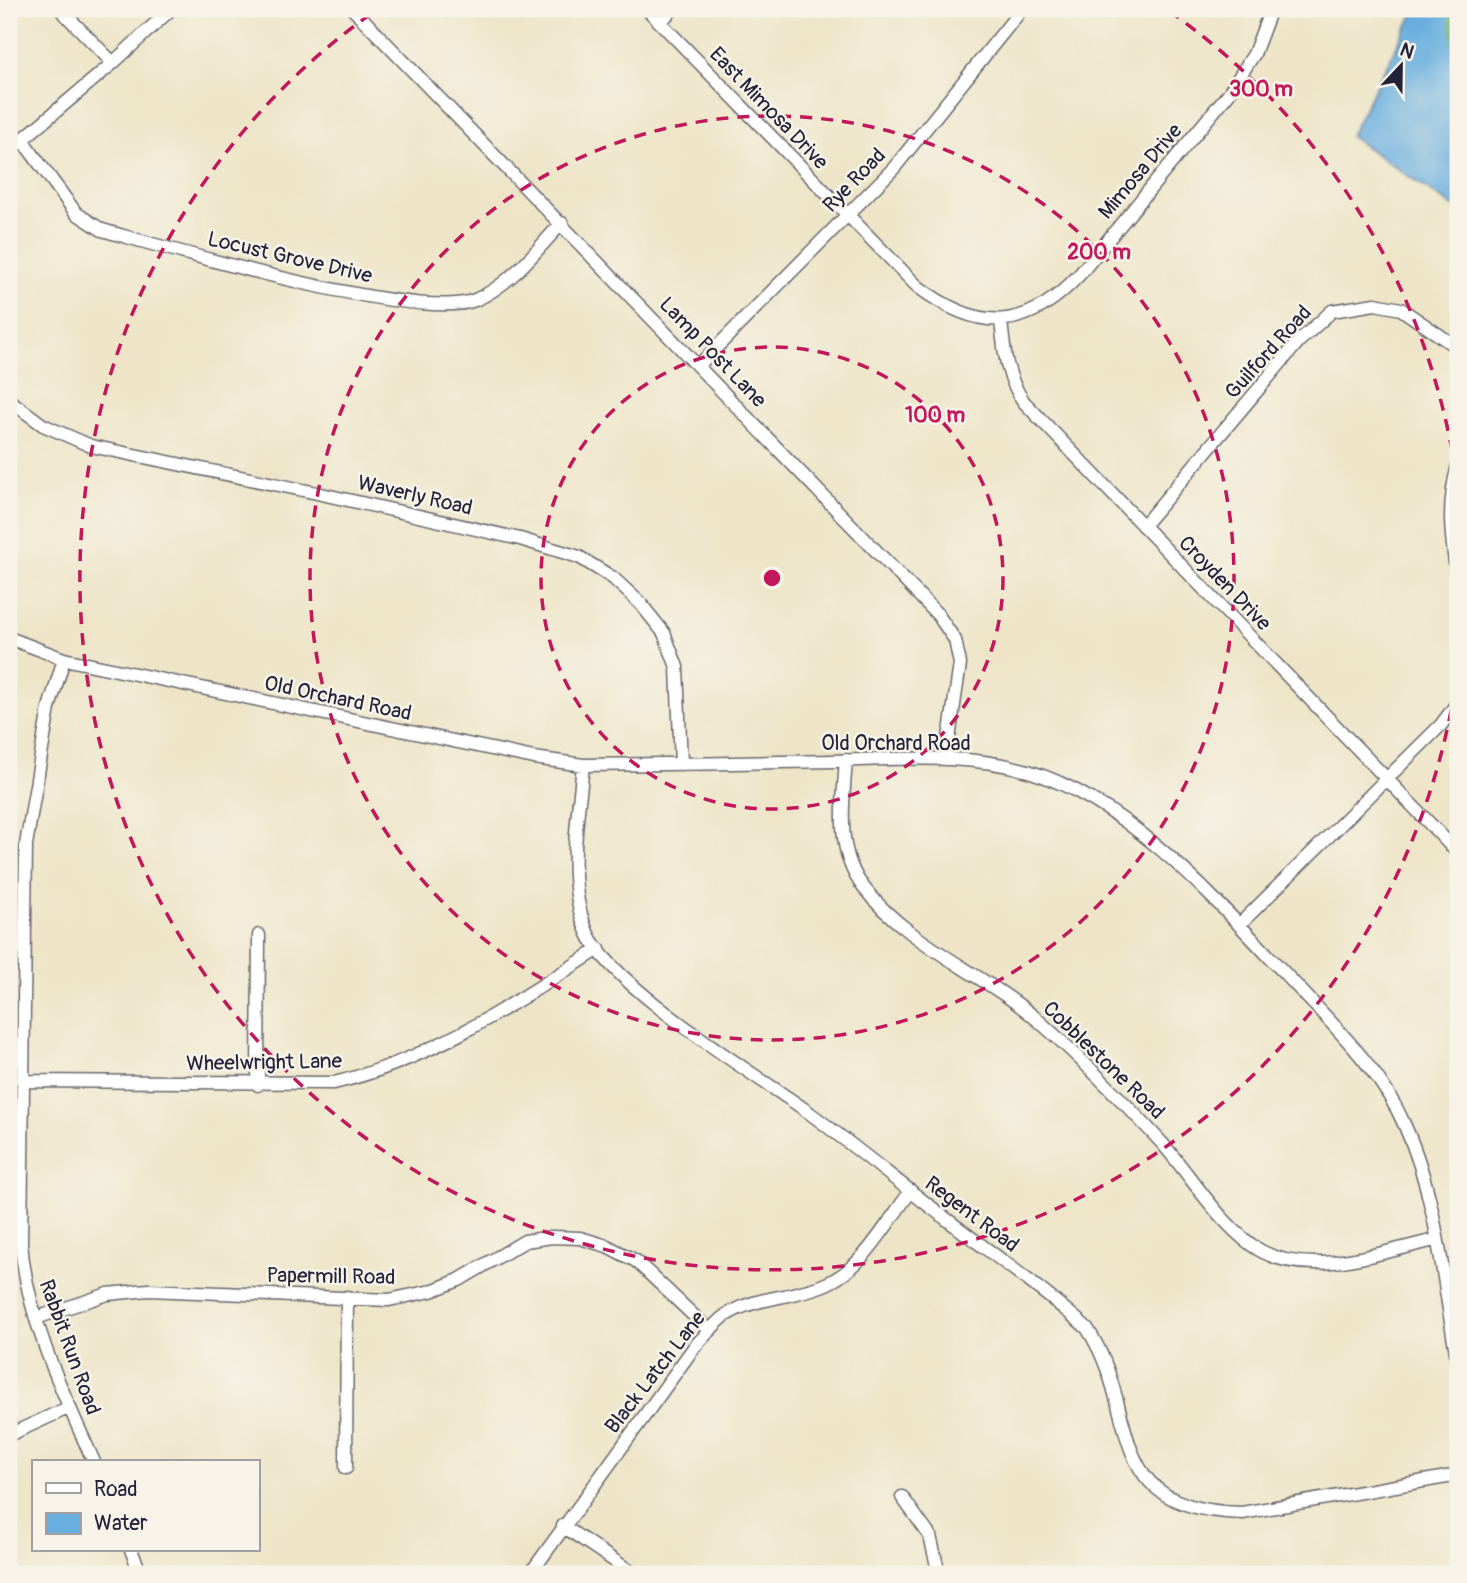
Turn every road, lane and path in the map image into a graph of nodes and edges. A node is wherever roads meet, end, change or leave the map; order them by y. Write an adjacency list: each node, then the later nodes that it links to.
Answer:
1 (60, 9): 9 (street)
2 (171, 9): 9 (street)
3 (353, 9): 13 (street, Lamp Post Lane)
4 (647, 9): 8 (street, East Mimosa Drive)
5 (673, 9): 8 (street)
6 (1023, 9): 12 (street, Rye Road)
7 (1271, 9): 14 (street, Mimosa Drive)
8 (660, 22): 12 (street, East Mimosa Drive)
9 (113, 62): 10 (street)
10 (23, 141): 11 (street); 13 (street, Locust Grove Drive)
11 (9, 151)
12 (847, 216): 14 (street, East Mimosa Drive); 16 (street, Rye Road)
13 (562, 223): 16 (street, Lamp Post Lane)
14 (1001, 320): 19 (street, Croyden Drive)
15 (1458, 348): 19 (street, Guilford Road)
16 (699, 365): 24 (street, Lamp Post Lane)
17 (9, 400): 26 (street, Waverly Road)
18 (1458, 466): 20 (street)
19 (1143, 526): 28 (street, Croyden Drive)
20 (1458, 584)
21 (9, 638): 22 (street, Old Orchard Road)
22 (64, 659): 27 (street, Old Orchard Road); 33 (street, Rabbit Run Road)
23 (1458, 702): 28 (street)
24 (946, 759): 25 (street, Old Orchard Road); 30 (street, Old Orchard Road)
25 (846, 761): 26 (street, Old Orchard Road); 39 (street, Cobblestone Road)
26 (681, 764): 27 (street, Old Orchard Road)
27 (583, 765): 34 (street, Regent Road)
28 (1388, 779): 29 (street, Croyden Drive); 30 (street)
29 (1458, 853)
30 (1240, 925): 39 (street, Old Orchard Road)
31 (259, 935): 36 (street)
32 (9, 947): 33 (street)
33 (23, 947): 35 (street, Rabbit Run Road)
34 (599, 949): 36 (street, Wheelwright Lane); 38 (street, Regent Road)
35 (22, 1081): 36 (street, Wheelwright Lane); 37 (street, Rabbit Run Road)
36 (258, 1084)
37 (15, 1173): 41 (street, Rabbit Run Road)
38 (911, 1191): 42 (street, Black Latch Lane); 48 (street, Regent Road)
39 (1436, 1240): 43 (street, Old Orchard Road)
40 (347, 1297): 41 (street, Papermill Road); 42 (street, Papermill Road); 47 (street)
41 (36, 1318): 44 (street, Rabbit Run Road)
42 (710, 1331): 50 (street, Black Latch Lane)
43 (1458, 1363)
44 (70, 1407): 45 (street); 46 (street, Rabbit Run Road)
45 (9, 1435)
46 (93, 1460)
47 (346, 1468)
48 (1458, 1475)
49 (902, 1497): 55 (street)
50 (564, 1527): 53 (street, Black Latch Lane); 54 (street)
51 (132, 1552): 52 (street)
52 (141, 1574)
53 (530, 1574)
54 (634, 1574)
55 (939, 1574)

